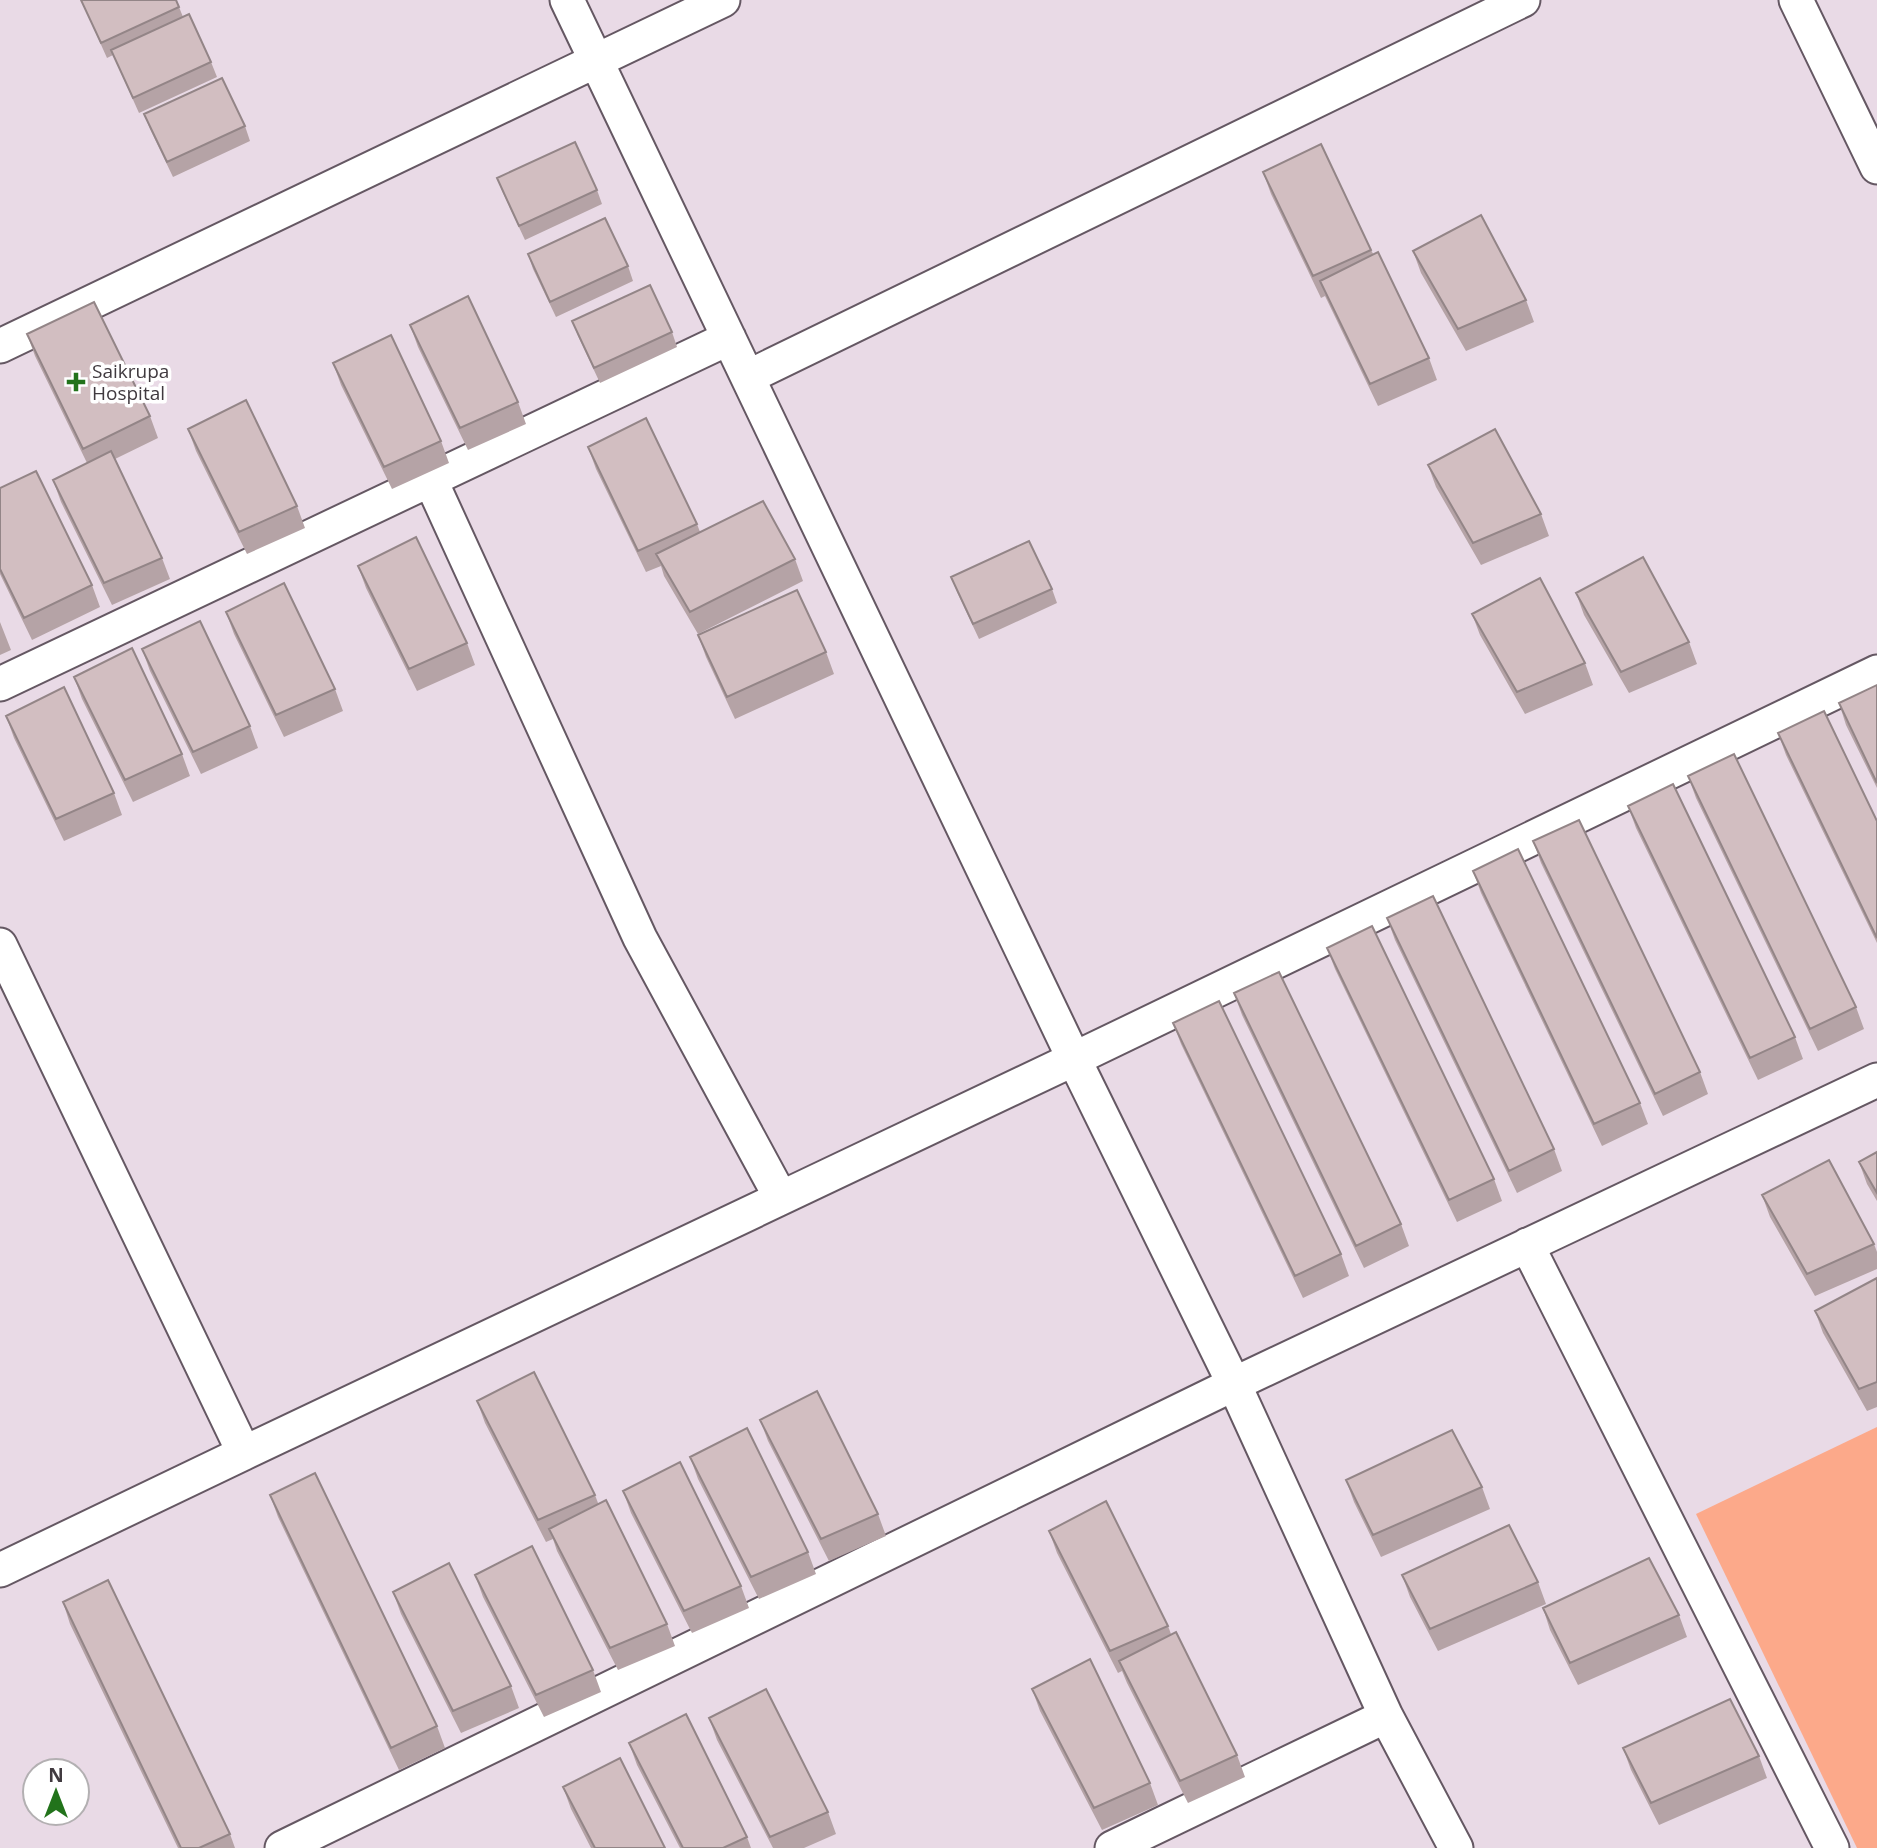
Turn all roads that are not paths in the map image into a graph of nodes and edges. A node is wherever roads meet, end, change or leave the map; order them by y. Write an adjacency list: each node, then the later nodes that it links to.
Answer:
1 (567, 0): 5 (street)
2 (723, 0): 5 (street)
3 (1523, 0): 9 (street)
4 (1796, 0): 6 (street)
5 (597, 61): 7 (street); 8 (street)
6 (1877, 167)
7 (729, 338): 9 (street); 10 (street)
8 (0, 346)
9 (748, 377): 14 (street)
10 (430, 479): 12 (street); 16 (street)
11 (1877, 672): 14 (street)
12 (0, 684)
13 (0, 945): 19 (street)
14 (1074, 1059): 16 (street); 18 (street)
15 (1877, 1080): 17 (street)
16 (781, 1198): 19 (street)
17 (1527, 1245): 18 (street); 25 (street)
18 (1234, 1384): 21 (street); 22 (street)
19 (244, 1453): 20 (street)
20 (0, 1570)
21 (1386, 1716): 23 (street); 24 (street)
22 (282, 1848)
23 (1112, 1848)
24 (1456, 1848)
25 (1832, 1848)

